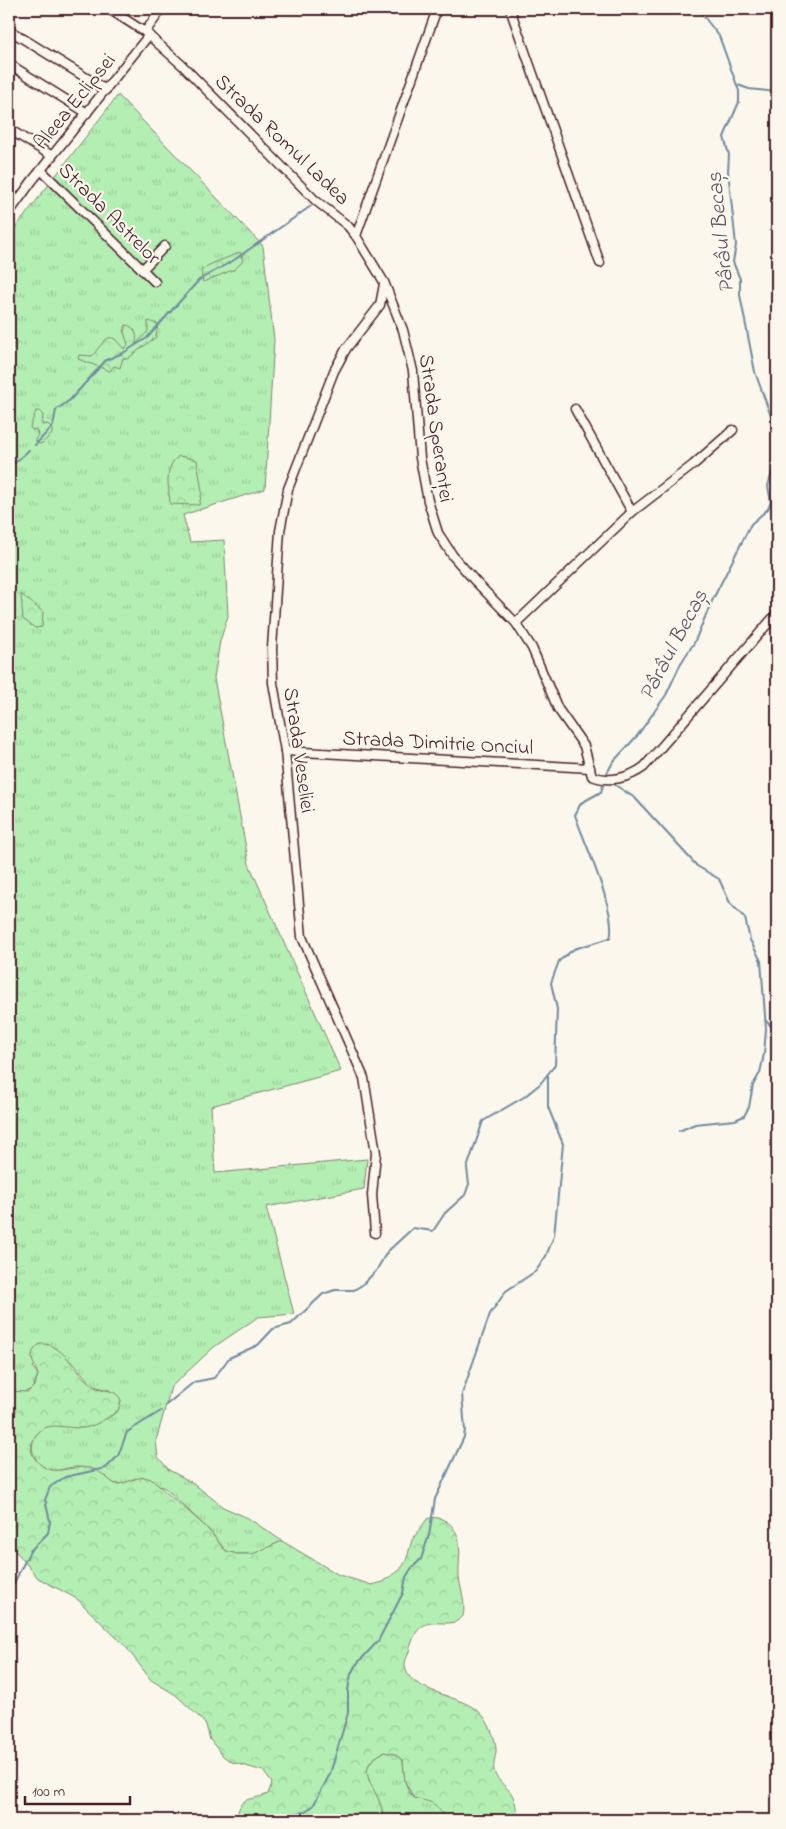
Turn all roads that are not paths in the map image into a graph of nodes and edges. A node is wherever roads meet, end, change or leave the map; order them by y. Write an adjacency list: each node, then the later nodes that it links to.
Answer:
1 (109, 9): 6 (street, Strada Romul Ladea)
2 (125, 9): 6 (street)
3 (162, 9): 8 (street)
4 (437, 9): 16 (street)
5 (510, 9): 18 (street)
6 (120, 16): 8 (street, Strada Romul Ladea)
7 (9, 30): 10 (street)
8 (147, 33): 10 (street, Aleea Eclipsei); 16 (street, Strada Romul Ladea)
9 (9, 64): 11 (street)
10 (106, 90): 11 (street, Aleea Eclipsei)
11 (87, 113): 13 (street, Aleea Eclipsei)
12 (9, 128): 13 (street)
13 (52, 156): 14 (street, Aleea Eclipsei)
14 (41, 170): 15 (street, Aleea Eclipsei); 19 (street, Strada Astrelor)
15 (9, 213)
16 (356, 236): 21 (street, Strada Romul Ladea)
17 (166, 246): 19 (street)
18 (600, 263)
19 (142, 270): 20 (street, Strada Astrelor)
20 (155, 282)
21 (384, 282): 26 (street, Strada Speranței); 27 (street, Strada Veseliei)
22 (575, 409): 24 (street)
23 (733, 430): 24 (street)
24 (632, 512): 26 (street)
25 (777, 613): 28 (street, Strada Dimitrie Onciul)
26 (516, 623): 28 (street, Strada Speranței)
27 (285, 751): 28 (street, Strada Dimitrie Onciul); 29 (street, Strada Veseliei)
28 (590, 771)
29 (375, 1234)

